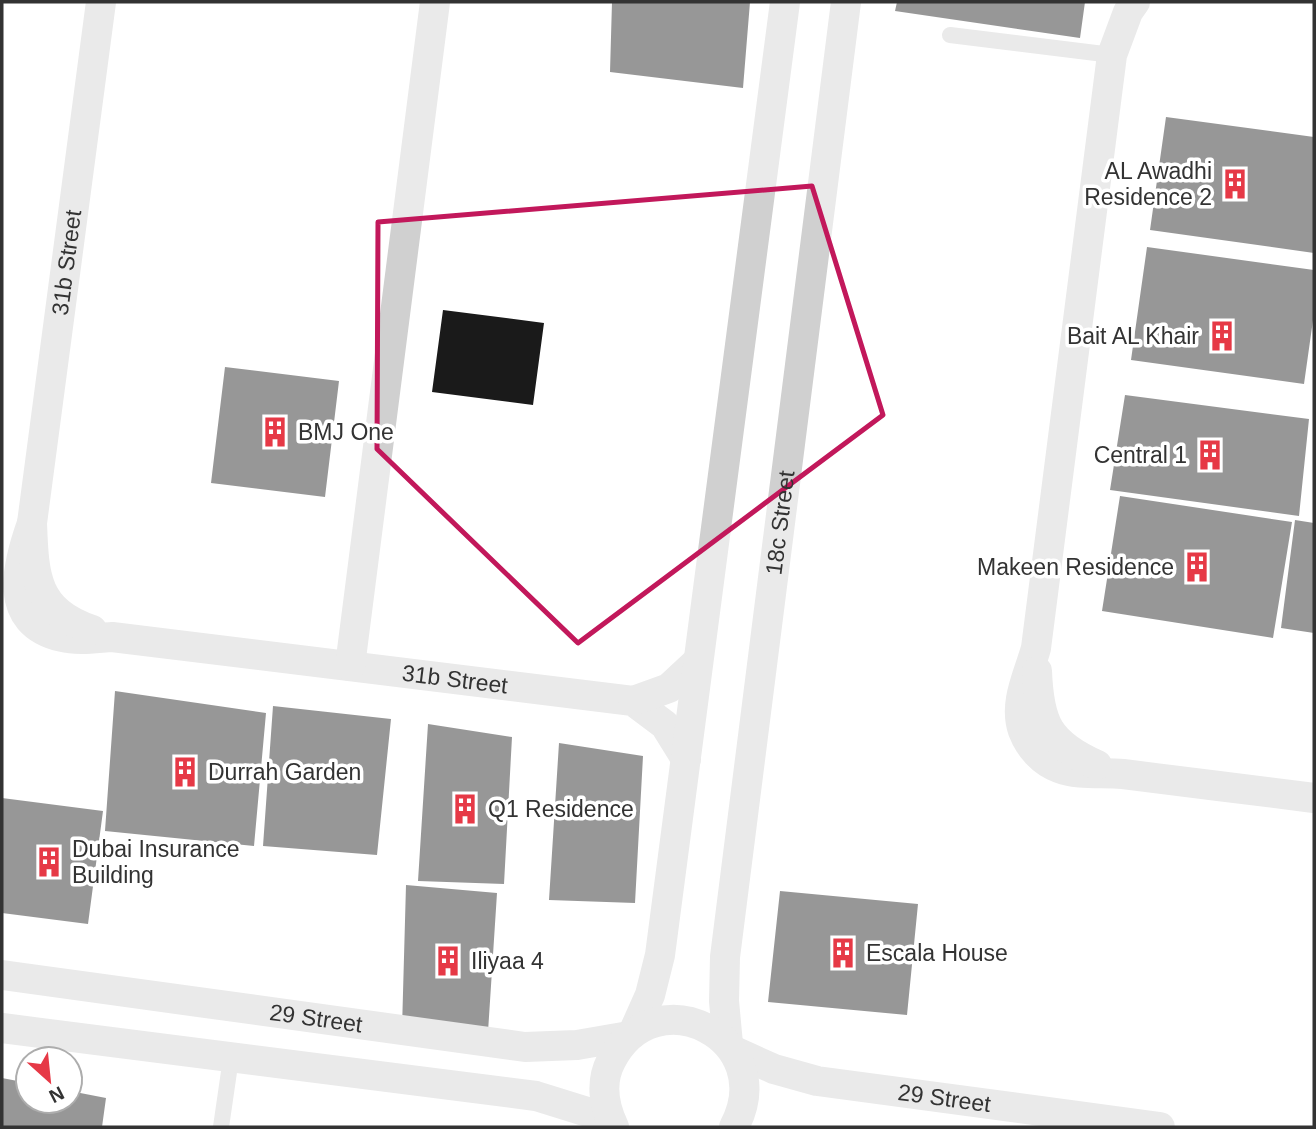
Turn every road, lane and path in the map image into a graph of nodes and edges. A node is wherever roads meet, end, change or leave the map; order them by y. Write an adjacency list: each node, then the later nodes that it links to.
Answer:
1 (101, 2): 10 (street, 31b Street)
2 (435, 2): 10 (street)
3 (785, 2): 9 (street)
4 (846, 2): 17 (street, 18c Street)
5 (1114, 2): 8 (street)
6 (1135, 2): 8 (street)
7 (950, 36): 8 (lane)
8 (1112, 55): 13 (street)
9 (698, 661): 11 (street, 31b Street); 12 (street)
10 (349, 667): 11 (street, 31b Street)
11 (633, 701): 12 (street)
12 (686, 759): 16 (street)
13 (1314, 798)
14 (2, 975): 16 (street, 29 Street)
15 (2, 1028): 18 (street)
16 (631, 1035): 17 (street, 29 Street); 19 (street)
17 (731, 1048): 21 (street, 18c Street); 22 (street, 29 Street)
18 (231, 1058): 19 (street); 20 (lane)
19 (612, 1123)
20 (221, 1127)
21 (734, 1127)
22 (1160, 1127)

